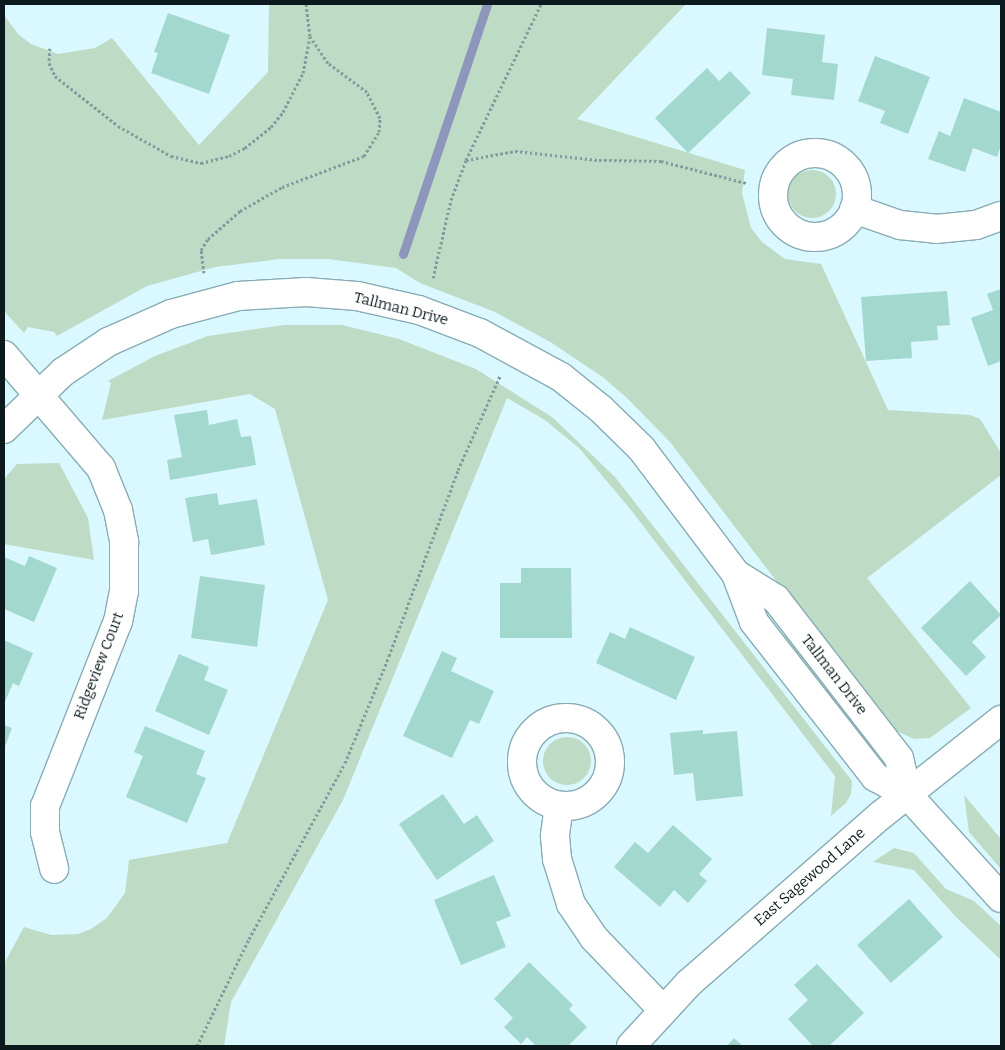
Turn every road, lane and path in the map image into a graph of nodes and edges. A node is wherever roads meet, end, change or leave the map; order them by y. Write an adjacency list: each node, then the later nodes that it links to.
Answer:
1 (306, 4): 3 (path)
2 (541, 4): 5 (path)
3 (310, 36): 4 (path); 9 (path)
4 (50, 48)
5 (466, 160): 6 (path); 10 (path)
6 (746, 184)
7 (854, 209): 8 (street)
8 (1001, 216)
9 (204, 273)
10 (432, 278)
11 (4, 356): 13 (street, Ridgeview Court)
12 (500, 376): 21 (path)
13 (38, 393): 14 (street, Tallman Drive); 16 (street, Tallman Drive); 18 (street, Ridgeview Court)
14 (4, 429)
15 (1001, 720): 16 (street, East Sagewood Lane)
16 (907, 794): 19 (street, Tallman Drive); 20 (street, East Sagewood Lane)
17 (559, 806): 20 (street)
18 (54, 869)
19 (1001, 898)
20 (663, 1010): 22 (street, East Sagewood Lane)
21 (197, 1046)
22 (631, 1046)

